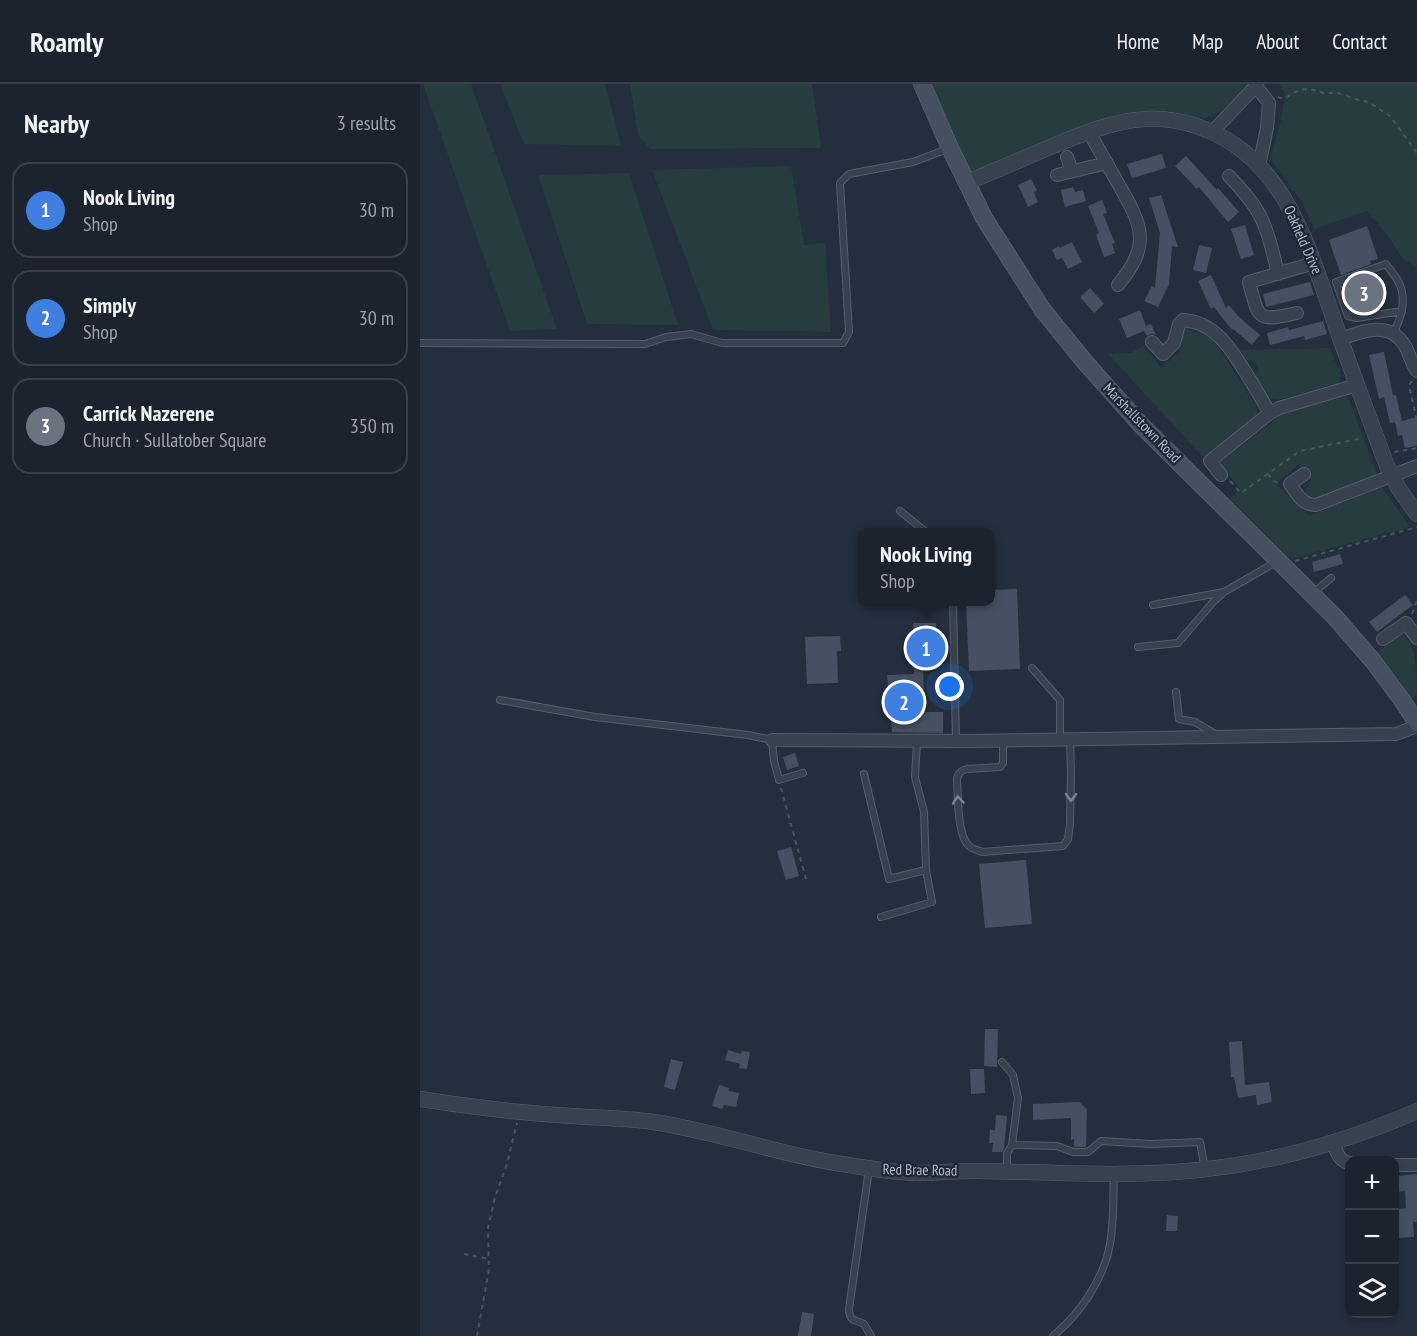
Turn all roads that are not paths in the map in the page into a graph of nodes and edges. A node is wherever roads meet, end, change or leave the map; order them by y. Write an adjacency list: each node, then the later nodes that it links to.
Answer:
1 (922, 84): 4 (main road, Marshallstown Road)
2 (1089, 132): 3 (street, Oakfield Drive); 6 (street); 11 (street, Oakfield Drive)
3 (1212, 132): 7 (street, Oakfield Drive); 7 (street)
4 (950, 148): 11 (main road, Marshallstown Road); 20 (lane)
5 (1067, 157): 8 (street)
6 (1107, 163): 8 (street); 14 (street)
7 (1259, 166): 12 (street, Oakfield Drive)
8 (1072, 171): 9 (street)
9 (1057, 175)
10 (1229, 176): 13 (street)
11 (966, 183): 31 (main road, Marshallstown Road)
12 (1314, 263): 13 (street); 18 (street, Oakfield Drive)
13 (1278, 274): 16 (street)
14 (1118, 285)
15 (1402, 311): 15 (lane); 17 (lane)
16 (1297, 313)
17 (1392, 333): 18 (street); 21 (street)
18 (1341, 339): 22 (street, Oakfield Drive)
19 (1152, 342): 23 (street)
20 (420, 343)
21 (1415, 375)
22 (1357, 385): 23 (street); 27 (street, Oakfield Drive)
23 (1270, 413): 26 (street)
24 (1417, 466): 27 (street)
25 (1304, 474): 27 (street)
26 (1221, 476)
27 (1392, 476): 29 (street, Oakfield Drive)
28 (900, 511): 30 (lane)
29 (1417, 514)
30 (921, 528)
31 (1281, 562): 33 (lane); 34 (main road, Marshallstown Road)
32 (1331, 578): 34 (lane)
33 (1224, 592): 35 (lane); 39 (lane)
34 (1312, 593): 43 (main road, Marshallstown Road)
35 (1153, 605)
36 (952, 606): 49 (lane)
37 (1417, 638): 38 (street)
38 (1383, 639)
39 (1138, 647)
40 (1032, 668): 45 (lane)
41 (1176, 692): 44 (lane)
42 (500, 700): 46 (lane)
43 (1417, 725): 44 (street)
44 (1218, 736): 45 (street)
45 (1065, 739): 48 (street); 48 (lane, one-way to 48)
46 (772, 740): 47 (street); 50 (lane)
47 (917, 740): 49 (street); 52 (lane)
48 (1003, 740): 49 (street)
49 (956, 741)
50 (803, 773)
51 (864, 774): 52 (lane)
52 (926, 870): 53 (lane)
53 (881, 917)
54 (1002, 1062): 58 (lane)
55 (420, 1099): 62 (street, Red Brae Road)
56 (1417, 1111): 57 (street, Red Brae Road)
57 (1333, 1143): 59 (street); 63 (street, Red Brae Road)
58 (1012, 1145): 63 (lane); 64 (lane)
59 (1345, 1162)
60 (1399, 1165): 61 (street)
61 (1417, 1165)
62 (869, 1168): 64 (street, Red Brae Road); 66 (lane)
63 (1205, 1170): 65 (street, Red Brae Road)
64 (1007, 1172): 65 (street, Red Brae Road)
65 (1114, 1174): 67 (lane)
66 (871, 1336)
67 (1053, 1336)

